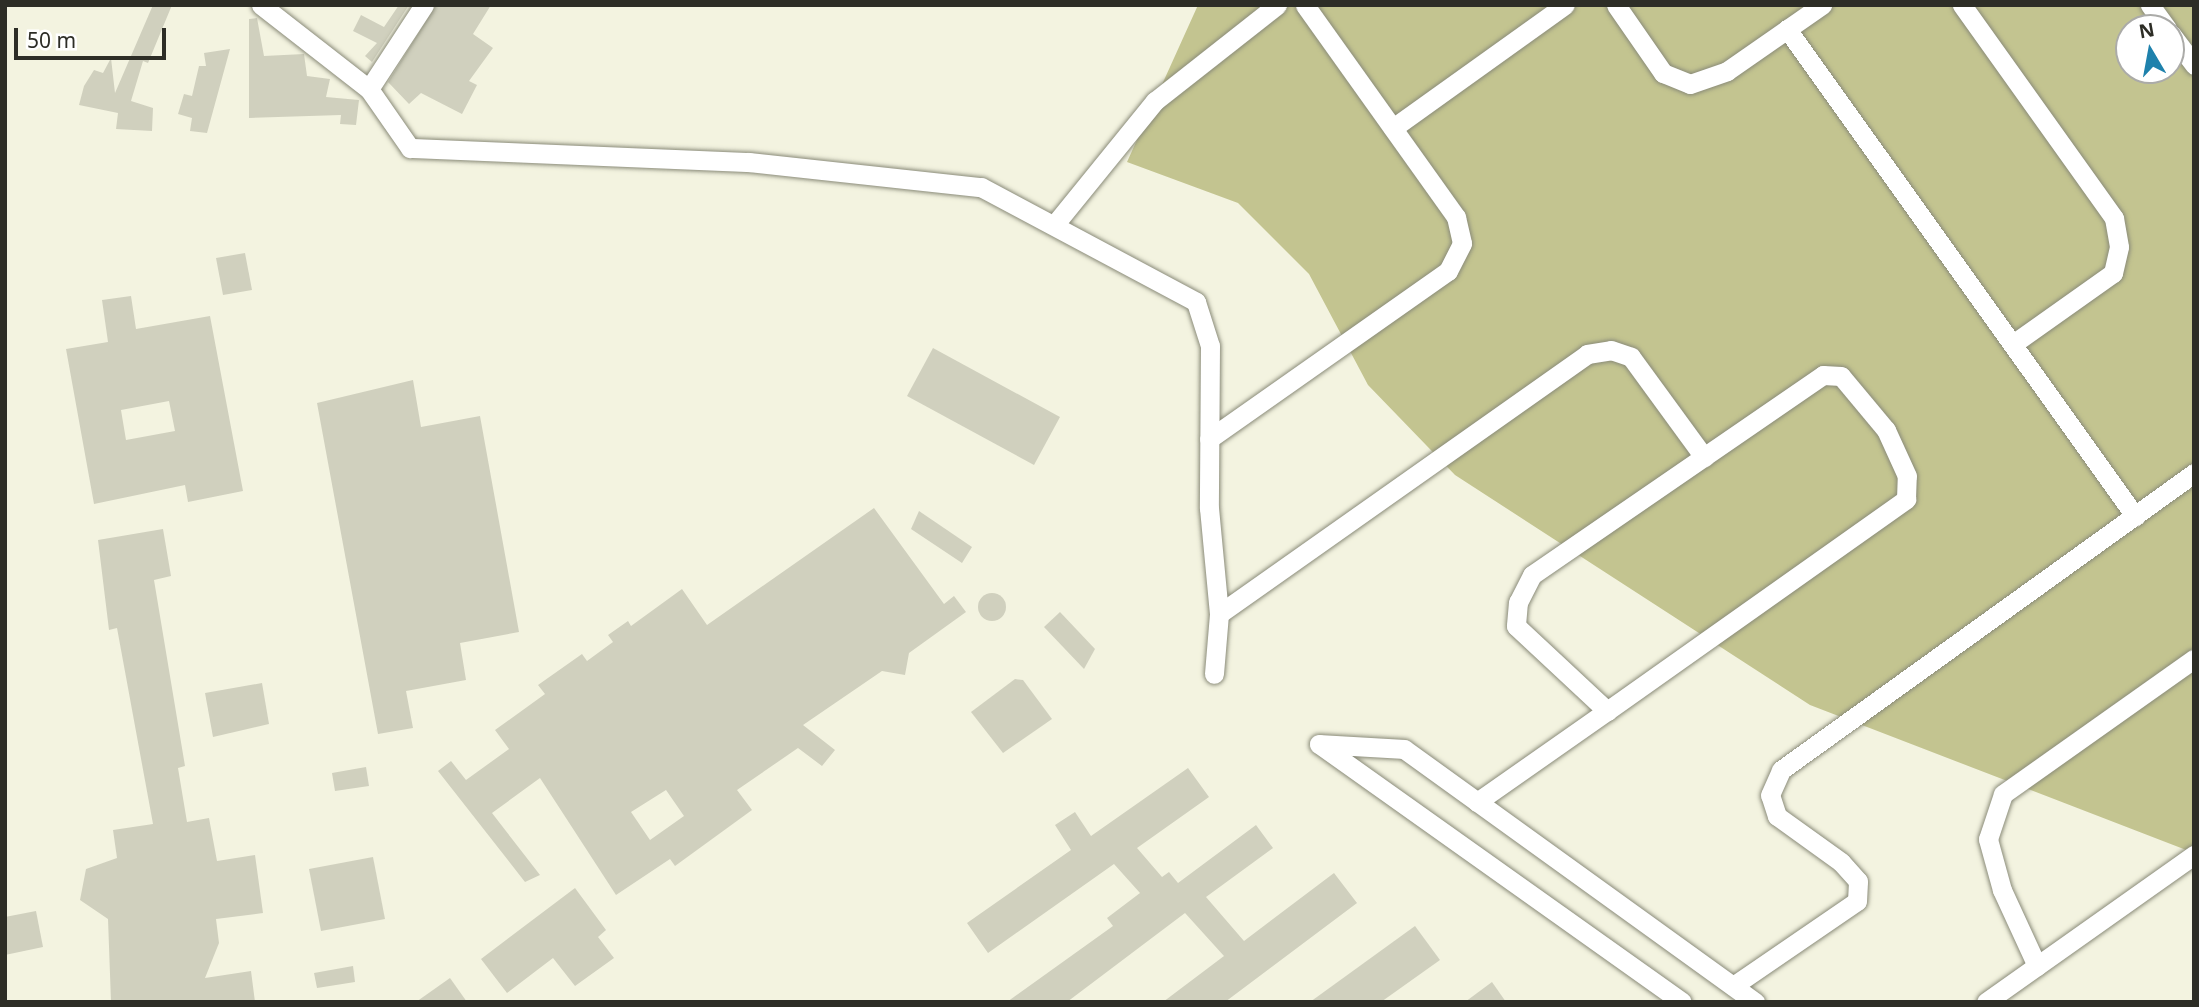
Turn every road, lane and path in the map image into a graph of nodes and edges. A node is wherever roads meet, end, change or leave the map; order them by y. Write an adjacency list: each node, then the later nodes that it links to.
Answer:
1 (261, 5): 10 (street)
2 (424, 5): 10 (street)
3 (1277, 5): 12 (street)
4 (1306, 5): 11 (street)
5 (1565, 5): 11 (street)
6 (1616, 5): 9 (street)
7 (1822, 5): 9 (street)
8 (1962, 5): 13 (street)
9 (1787, 29): 13 (street)
10 (369, 89): 12 (street)
11 (1393, 128): 14 (street)
12 (1055, 223): 14 (street)
13 (2014, 342): 17 (street)
14 (1209, 439): 18 (street)
15 (1704, 457): 18 (street); 21 (street); 21 (street)
16 (2194, 473): 17 (street)
17 (2135, 516): 25 (street)
18 (1219, 614): 20 (street)
19 (2194, 659): 24 (street)
20 (1214, 674)
21 (1607, 711): 22 (street)
22 (1477, 802): 25 (street); 26 (street)
23 (2194, 855): 24 (street)
24 (2037, 966): 28 (street)
25 (1733, 986): 27 (street)
26 (1682, 1002)
27 (1755, 1002)
28 (1986, 1002)

